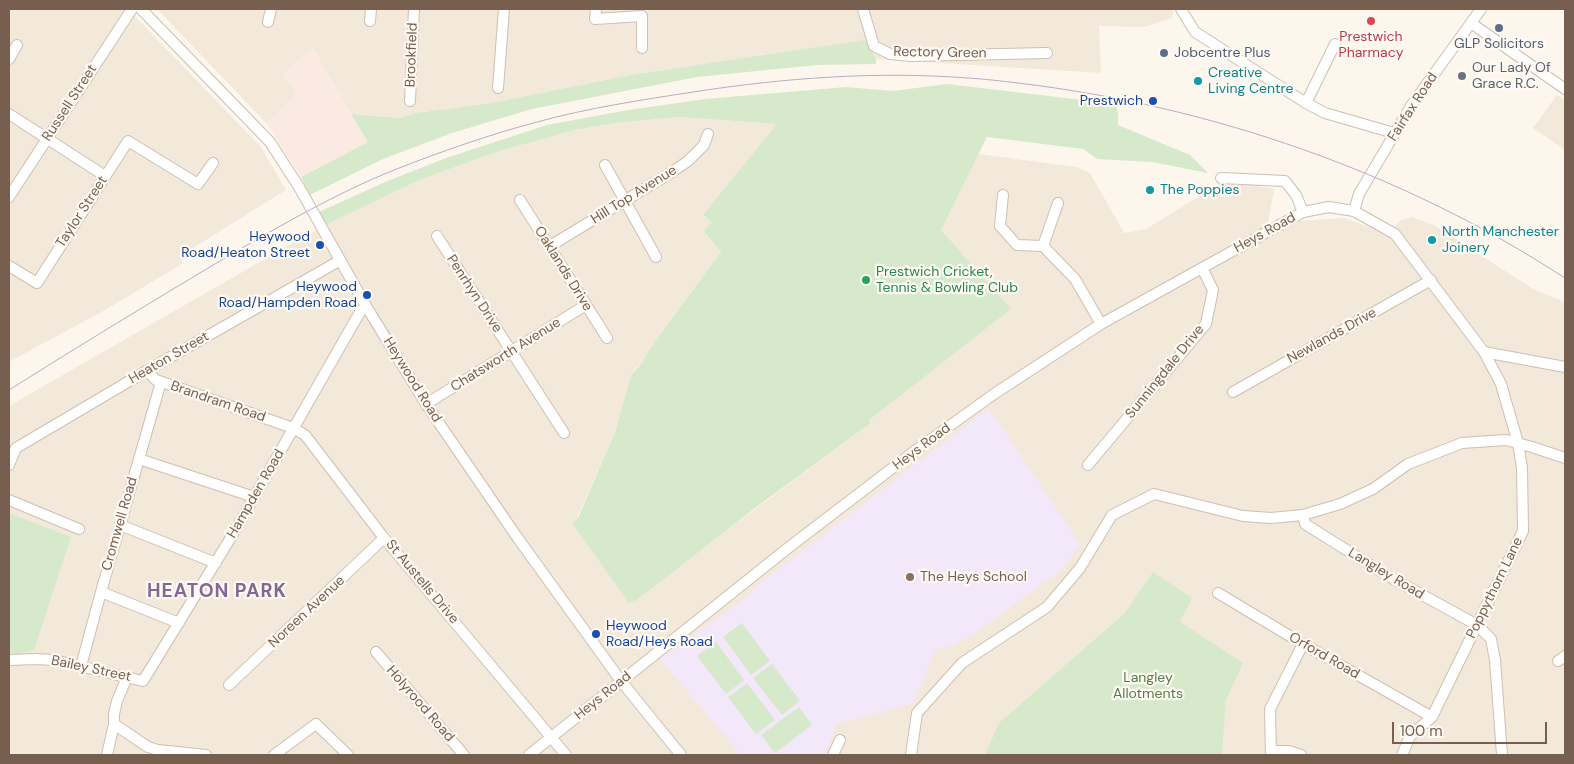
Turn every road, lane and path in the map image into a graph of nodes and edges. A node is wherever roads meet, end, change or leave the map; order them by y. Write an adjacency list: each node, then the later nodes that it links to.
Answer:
1 (132, 9): 26 (street, Russell Street)
2 (141, 9): 42 (street, Heywood Road)
3 (271, 9): 12 (street)
4 (371, 9): 11 (street)
5 (414, 9): 21 (street, Brookfield)
6 (504, 9): 19 (street)
7 (863, 9): 17 (street, Rectory Green)
8 (1181, 9): 22 (street)
9 (1481, 9): 13 (street, Fairfax Road)
10 (596, 14): 16 (street)
11 (370, 21)
12 (268, 22)
13 (1471, 23): 20 (street); 24 (street, Fairfax Road)
14 (1335, 44): 22 (street)
15 (18, 45): 18 (street)
16 (642, 48)
17 (1047, 53)
18 (9, 58)
19 (498, 88)
20 (1565, 89)
21 (410, 100)
22 (1306, 104): 24 (street)
23 (9, 114): 26 (street)
24 (1394, 133): 36 (street, Fairfax Road)
25 (708, 134): 34 (street, Hill Top Avenue)
26 (47, 138): 29 (street); 32 (street, Russell Street)
27 (213, 163): 29 (street, Taylor Street)
28 (605, 165): 34 (street)
29 (105, 176): 43 (street, Taylor Street)
30 (1221, 178): 37 (street)
31 (1002, 195): 40 (street)
32 (9, 197)
33 (520, 200): 39 (street, Oaklands Drive)
34 (625, 201): 39 (street, Hill Top Avenue); 41 (street)
35 (1058, 203): 40 (street)
36 (1354, 211): 37 (street, Heys Road); 45 (street, Poppythorn Lane)
37 (1304, 212): 44 (street, Heys Road)
38 (437, 236): 50 (street, Penrhyn Drive)
39 (550, 246): 46 (street, Oaklands Drive)
40 (1043, 246): 48 (street)
41 (656, 258)
42 (339, 261): 47 (street, Heywood Road); 53 (street, Heaton Street)
43 (9, 266)
44 (1202, 268): 48 (street, Heys Road); 63 (street, Sunningdale Drive)
45 (1431, 280): 51 (street, Poppythorn Lane); 55 (street, Newlands Drive)
46 (586, 305): 49 (street, Oaklands Drive); 50 (street, Chatsworth Avenue)
47 (366, 306): 56 (street, Heywood Road); 57 (street, Hampden Road)
48 (1101, 324): 81 (street, Heys Road)
49 (607, 338)
50 (512, 352): 56 (street, Chatsworth Avenue); 58 (street, Penrhyn Drive)
51 (1484, 352): 52 (street); 59 (street, Poppythorn Lane)
52 (1565, 367)
53 (147, 371): 54 (street, Brandram Road); 62 (street, Heaton Street)
54 (161, 382): 57 (street, Brandram Road); 61 (street, Cromwell Road)
55 (1233, 392)
56 (426, 404): 81 (street, Heywood Road)
57 (293, 428): 64 (street, Hampden Road); 69 (street, St Austells Drive)
58 (564, 433)
59 (1518, 443): 60 (street); 66 (street); 74 (street, Poppythorn Lane)
60 (1565, 458)
61 (140, 459): 64 (street); 67 (street, Cromwell Road)
62 (9, 465)
63 (1088, 466)
64 (254, 496): 70 (street, Hampden Road)
65 (9, 500): 68 (street)
66 (1303, 515): 74 (street, Langley Road); 98 (street)
67 (120, 525): 70 (street); 71 (street, Cromwell Road)
68 (79, 529)
69 (384, 538): 82 (street, Noreen Avenue); 85 (street, St Austells Drive)
70 (216, 563): 73 (street, Hampden Road)
71 (101, 592): 73 (street); 78 (street, Cromwell Road)
72 (1218, 593): 75 (street, Orford Road)
73 (179, 623): 80 (street, Hampden Road)
74 (1477, 625): 83 (street, Poppythorn Lane); 101 (street)
75 (1303, 644): 83 (street, Orford Road); 87 (street)
76 (376, 652): 93 (street, Holyrood Road)
77 (9, 660): 78 (street, Bailey Street)
78 (81, 666): 79 (street, Bailey Street)
79 (127, 677): 80 (street, Bailey Street); 84 (street)
80 (143, 681)
81 (620, 681): 85 (street, Heys Road); 96 (street, Heywood Road)
82 (229, 685)
83 (1432, 717): 100 (street)
84 (114, 724): 88 (street); 89 (street)
85 (551, 738): 94 (street, Heys Road); 95 (street, St Austells Drive)
86 (840, 740): 97 (street)
87 (1272, 753): 99 (street)
88 (194, 754): 90 (street)
89 (107, 755)
90 (206, 755)
91 (274, 755): 92 (street)
92 (348, 755)
93 (464, 755)
94 (529, 755)
95 (566, 755)
96 (681, 755)
97 (833, 755)
98 (911, 755)
99 (1301, 755)
100 (1402, 755)
101 (1502, 755)

